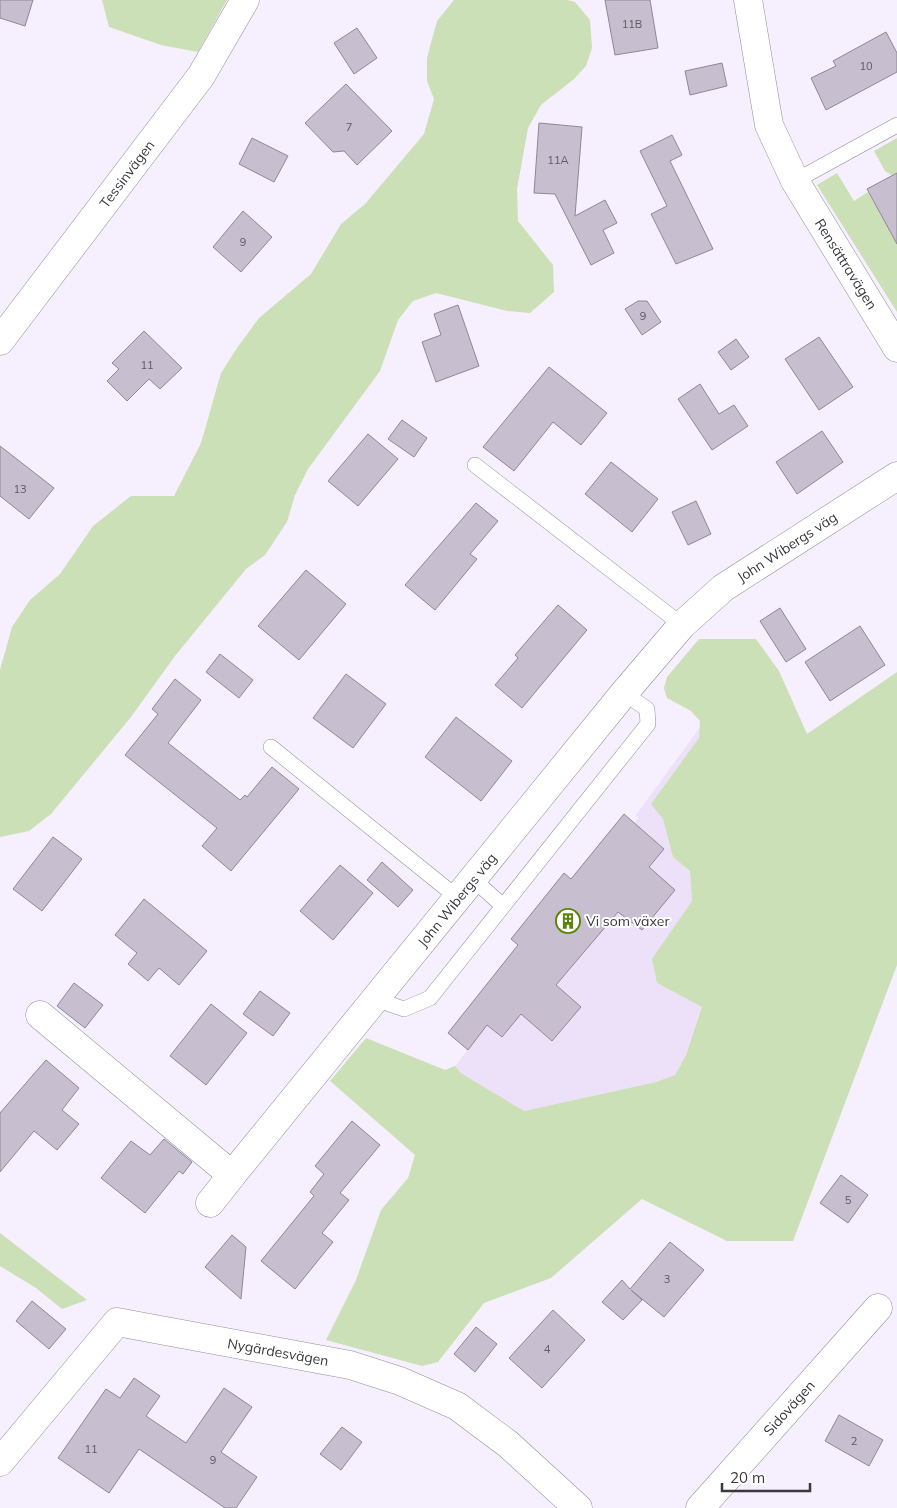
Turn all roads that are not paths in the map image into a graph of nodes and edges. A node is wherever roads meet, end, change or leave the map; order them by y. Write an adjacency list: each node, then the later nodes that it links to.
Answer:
1 (245, 0): 5 (street, Tessinvägen)
2 (748, 0): 4 (street, Rensättravägen)
3 (897, 126): 4 (lane)
4 (795, 181): 6 (street, Rensättravägen)
5 (0, 341)
6 (897, 348)
7 (475, 465): 9 (lane)
8 (897, 476): 9 (street, John Wibergs väg)
9 (682, 625): 10 (street, John Wibergs väg)
10 (624, 693): 12 (street, John Wibergs väg); 13 (lane)
11 (271, 747): 12 (lane)
12 (466, 889): 13 (lane); 14 (street, John Wibergs väg)
13 (503, 906): 14 (lane)
14 (375, 999): 16 (street, John Wibergs väg)
15 (40, 1015): 16 (street)
16 (232, 1175): 17 (street, John Wibergs väg)
17 (210, 1204)
18 (878, 1308): 21 (street, Sidovägen)
19 (0, 1462): 20 (street, Nygärdesvägen)
20 (578, 1508)
21 (700, 1508)

